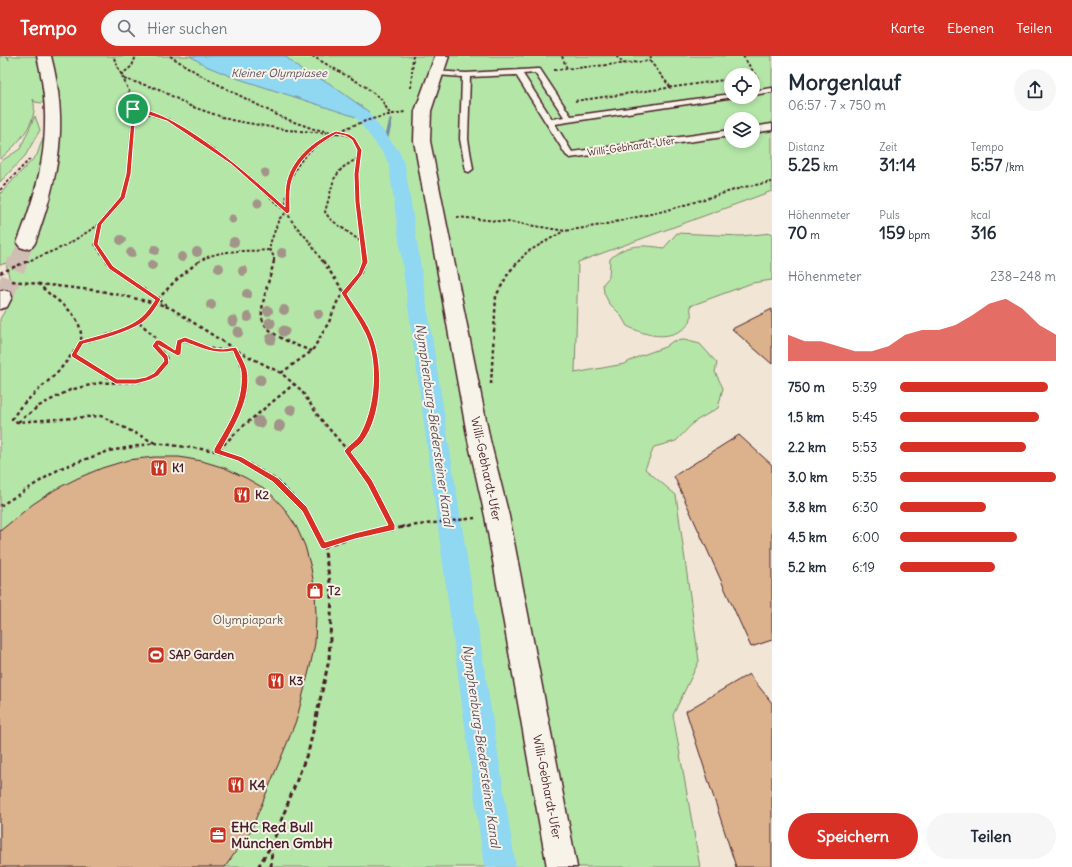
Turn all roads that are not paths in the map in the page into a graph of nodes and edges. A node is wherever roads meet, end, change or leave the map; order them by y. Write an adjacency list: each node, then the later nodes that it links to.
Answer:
1 (44, 56): 12 (street)
2 (439, 64): 4 (lane, Willi-Gebhardt-Ufer); 13 (street, Willi-Gebhardt-Ufer)
3 (518, 72): 4 (lane, Willi-Gebhardt-Ufer); 6 (lane, Willi-Gebhardt-Ufer); 7 (lane, Willi-Gebhardt-Ufer)
4 (466, 75): 11 (lane)
5 (724, 97): 6 (lane)
6 (568, 119): 7 (lane)
7 (549, 122): 10 (lane, Willi-Gebhardt-Ufer)
8 (772, 127): 9 (lane)
9 (760, 129)
10 (724, 134)
11 (469, 169)
12 (26, 243)
13 (562, 867)

